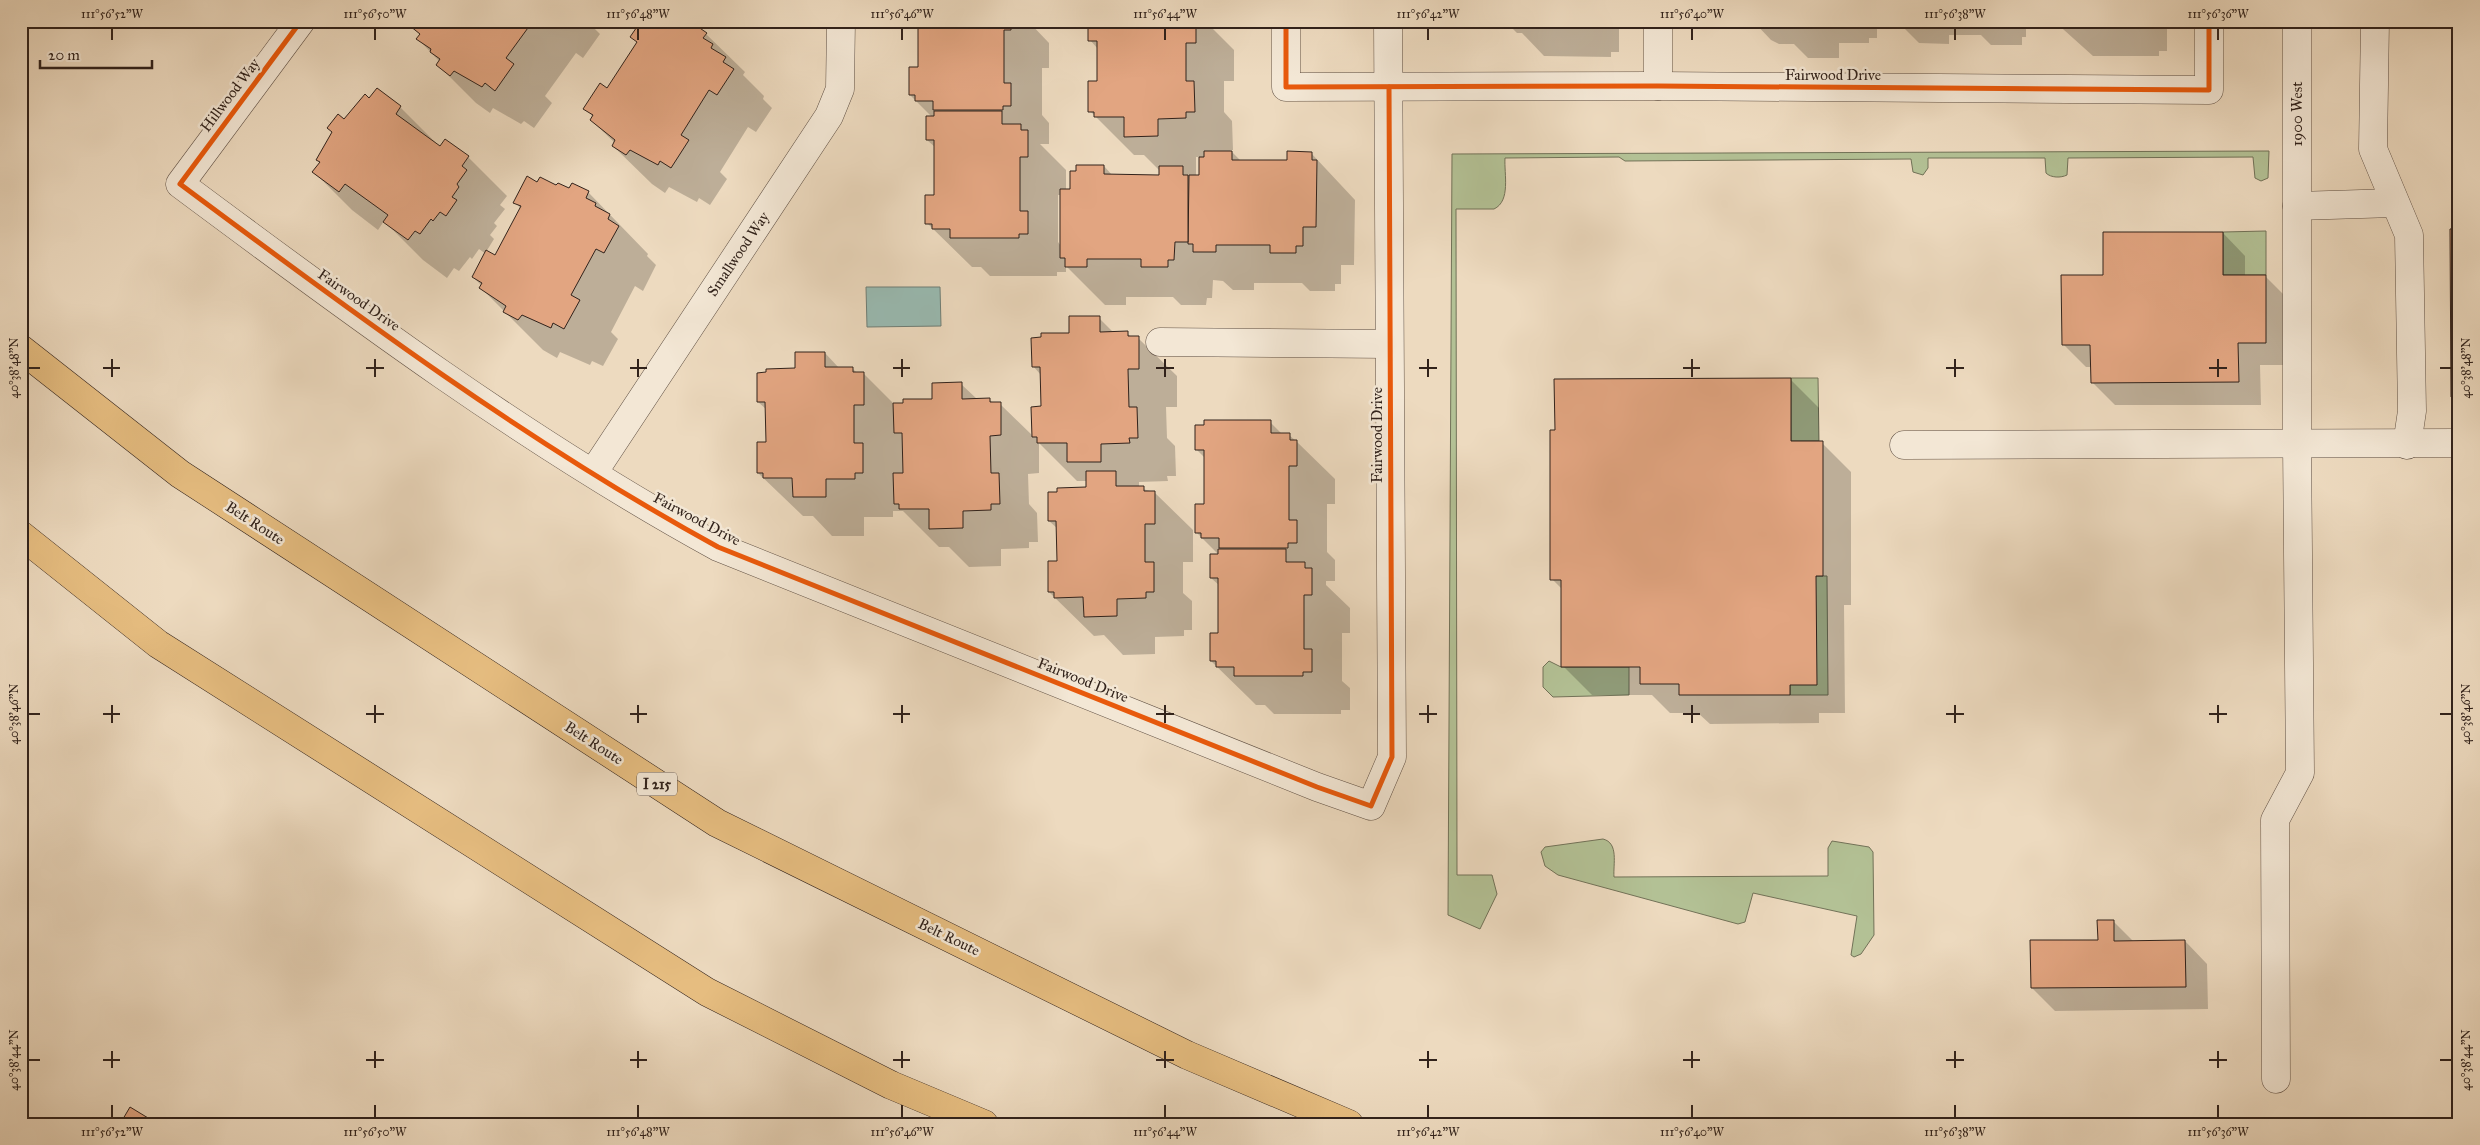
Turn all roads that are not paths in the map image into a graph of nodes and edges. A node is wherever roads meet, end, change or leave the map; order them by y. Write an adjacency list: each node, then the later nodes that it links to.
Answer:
1 (301, 21): 11 (street, Hillwood Way)
2 (841, 21): 21 (street, Smallwood Way)
3 (1286, 21): 10 (street, Fairwood Drive)
4 (1388, 21): 10 (street)
5 (1658, 21): 9 (street)
6 (2209, 21): 9 (street, Fairwood Drive)
7 (2297, 21): 13 (street, 1900 West)
8 (2375, 21): 12 (street)
9 (1658, 86): 10 (street, Fairwood Drive)
10 (1389, 87): 15 (street, Fairwood Drive)
11 (180, 184): 21 (street, Fairwood Drive)
12 (2394, 203): 13 (street); 20 (street)
13 (2298, 206): 17 (street, 1900 West)
14 (1160, 342): 15 (street)
15 (1389, 344): 21 (street, Fairwood Drive)
16 (21, 349): 27 (highway, Belt Route / I 215)
17 (2297, 443): 19 (street); 20 (street); 23 (street, 1900 West)
18 (2459, 443): 20 (street)
19 (1904, 445)
20 (2407, 445)
21 (593, 473)
22 (21, 536): 24 (highway)
23 (2276, 1079)
24 (891, 1086): 25 (highway); 26 (highway)
25 (945, 1124)
26 (984, 1124)
27 (1349, 1124)

